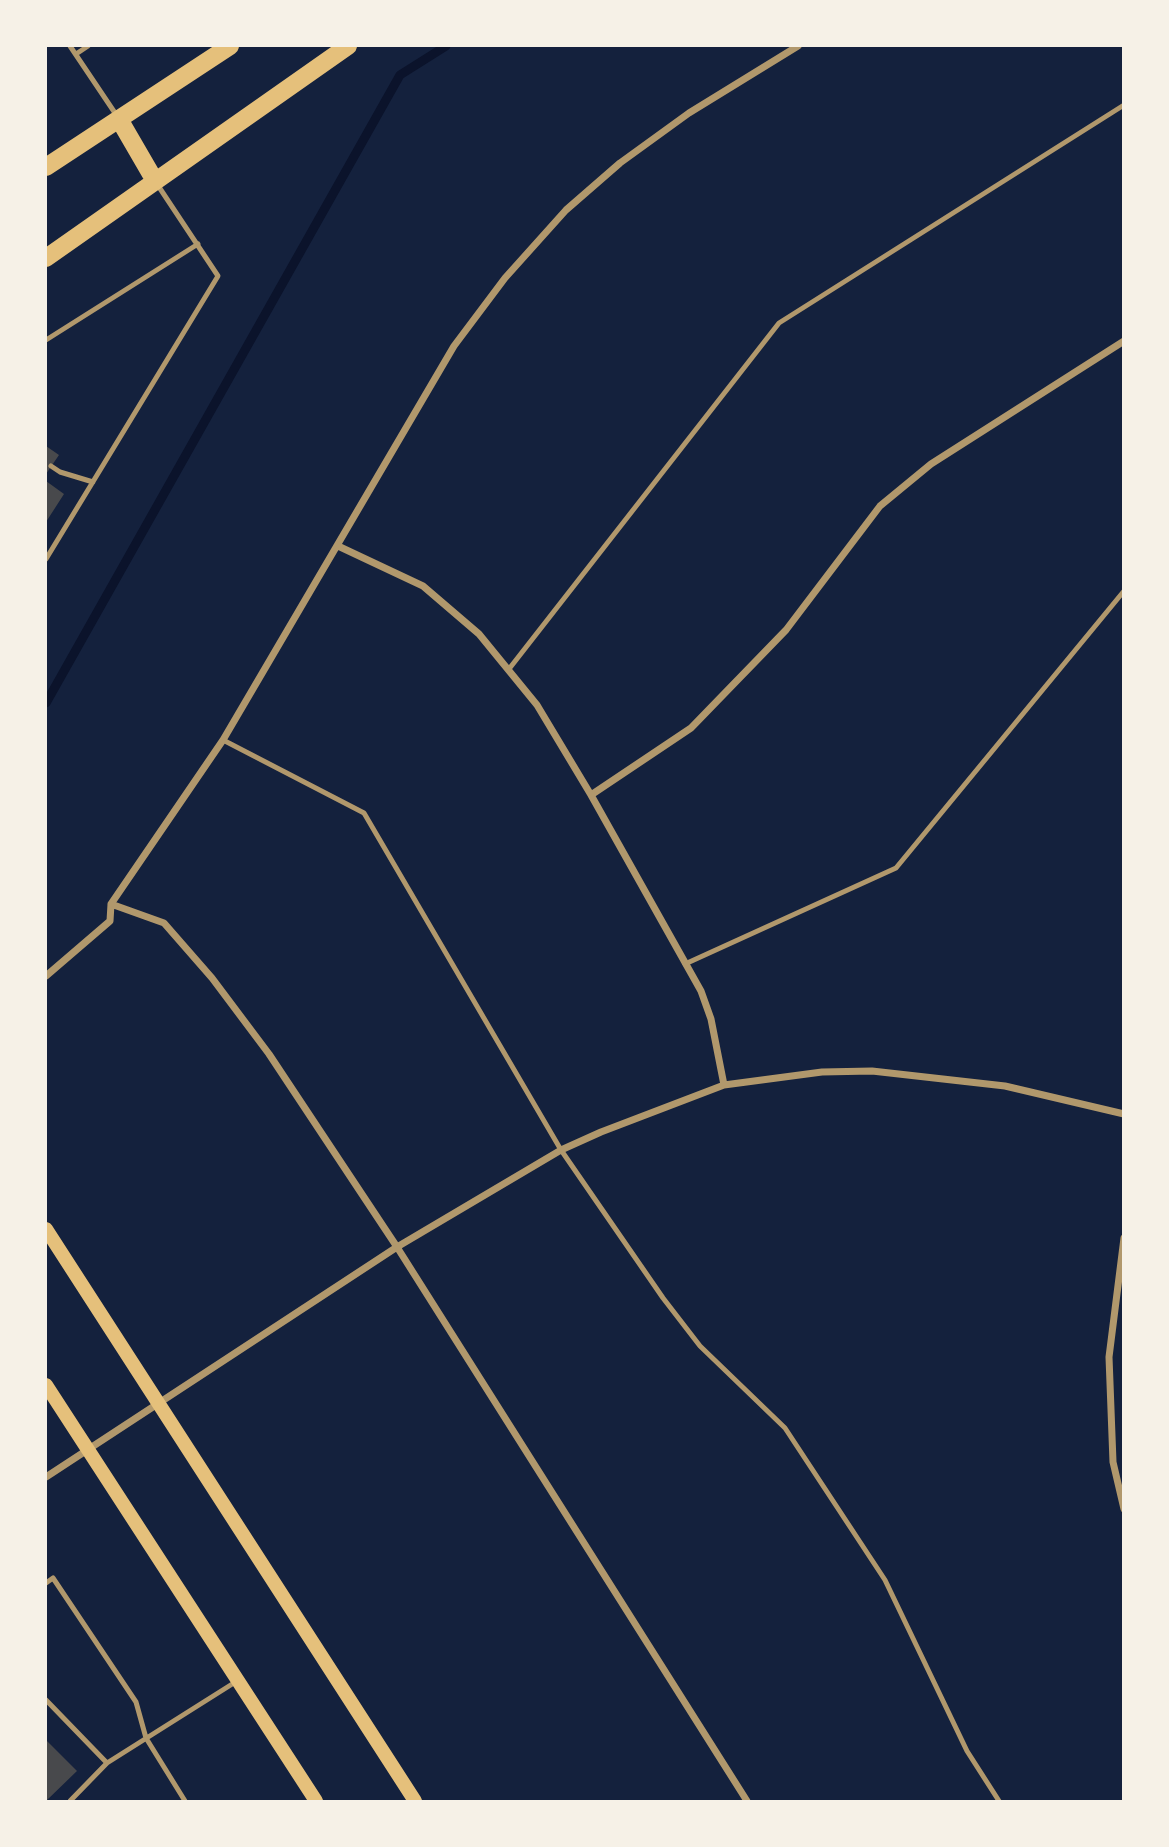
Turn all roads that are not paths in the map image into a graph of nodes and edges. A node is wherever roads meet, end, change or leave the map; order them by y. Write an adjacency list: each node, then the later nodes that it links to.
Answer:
1 (70, 46): 6 (lane)
2 (89, 46): 6 (lane)
3 (230, 46): 8 (main road)
4 (348, 46): 10 (main road)
5 (798, 46): 17 (street)
6 (76, 54): 8 (lane)
7 (1124, 105): 20 (lane)
8 (119, 119): 9 (main road); 10 (main road)
9 (46, 167)
10 (155, 181): 11 (lane); 12 (main road)
11 (198, 244): 13 (lane); 16 (lane)
12 (46, 258)
13 (46, 340)
14 (1124, 341): 22 (street)
15 (51, 466): 16 (lane)
16 (93, 482): 18 (lane)
17 (338, 546): 20 (street); 21 (street)
18 (46, 559)
19 (1124, 591): 24 (lane)
20 (509, 669): 22 (street)
21 (223, 740): 23 (street); 28 (lane)
22 (591, 795): 24 (street)
23 (111, 904): 25 (street); 31 (street)
24 (685, 964): 26 (street)
25 (46, 976)
26 (724, 1085): 27 (street); 28 (street)
27 (1124, 1114)
28 (561, 1150): 31 (street); 47 (lane)
29 (46, 1229): 33 (main road)
30 (1124, 1238): 36 (street)
31 (397, 1247): 33 (street); 46 (street)
32 (46, 1385): 34 (main road)
33 (158, 1403): 34 (street); 45 (main road)
34 (88, 1449): 35 (street); 38 (main road)
35 (46, 1477)
36 (1124, 1509)
37 (46, 1583): 40 (lane)
38 (237, 1680): 40 (lane); 44 (main road)
39 (46, 1700): 41 (lane)
40 (146, 1738): 41 (lane); 43 (lane)
41 (107, 1763): 42 (lane)
42 (70, 1801)
43 (185, 1801)
44 (316, 1801)
45 (415, 1801)
46 (747, 1801)
47 (999, 1801)

